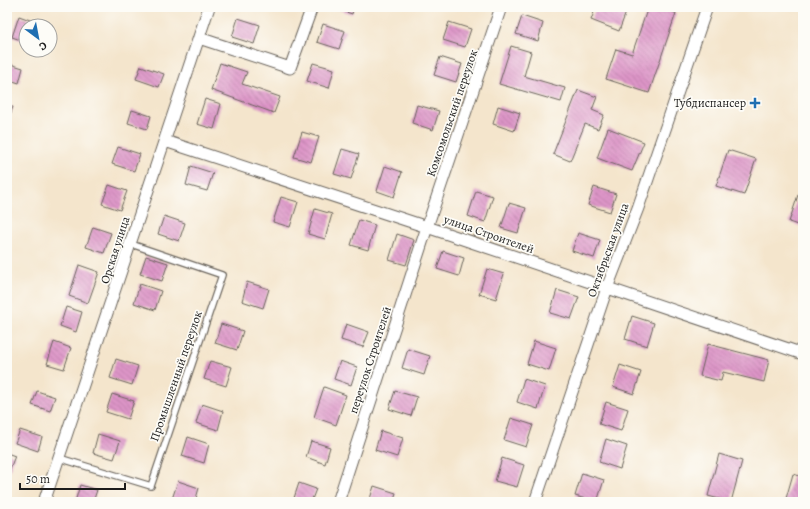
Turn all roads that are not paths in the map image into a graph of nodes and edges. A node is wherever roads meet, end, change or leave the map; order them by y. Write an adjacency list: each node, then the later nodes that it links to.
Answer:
1 (209, 7): 5 (street, Орская улица)
2 (312, 7): 5 (street)
3 (501, 7): 7 (street, Комсомольский переулок)
4 (707, 7): 9 (street, Октябрьская улица)
5 (199, 38): 6 (street, Орская улица)
6 (165, 141): 7 (street, улица Строителей); 8 (street, Орская улица)
7 (427, 226): 9 (street, улица Строителей); 13 (street, переулок Строителей)
8 (130, 244): 11 (street, Орская улица); 11 (lane, Промышленный переулок)
9 (607, 288): 10 (street, улица Строителей); 14 (street, Октябрьская улица)
10 (803, 354)
11 (59, 458): 12 (street, Орская улица)
12 (44, 502)
13 (338, 502)
14 (536, 502)

